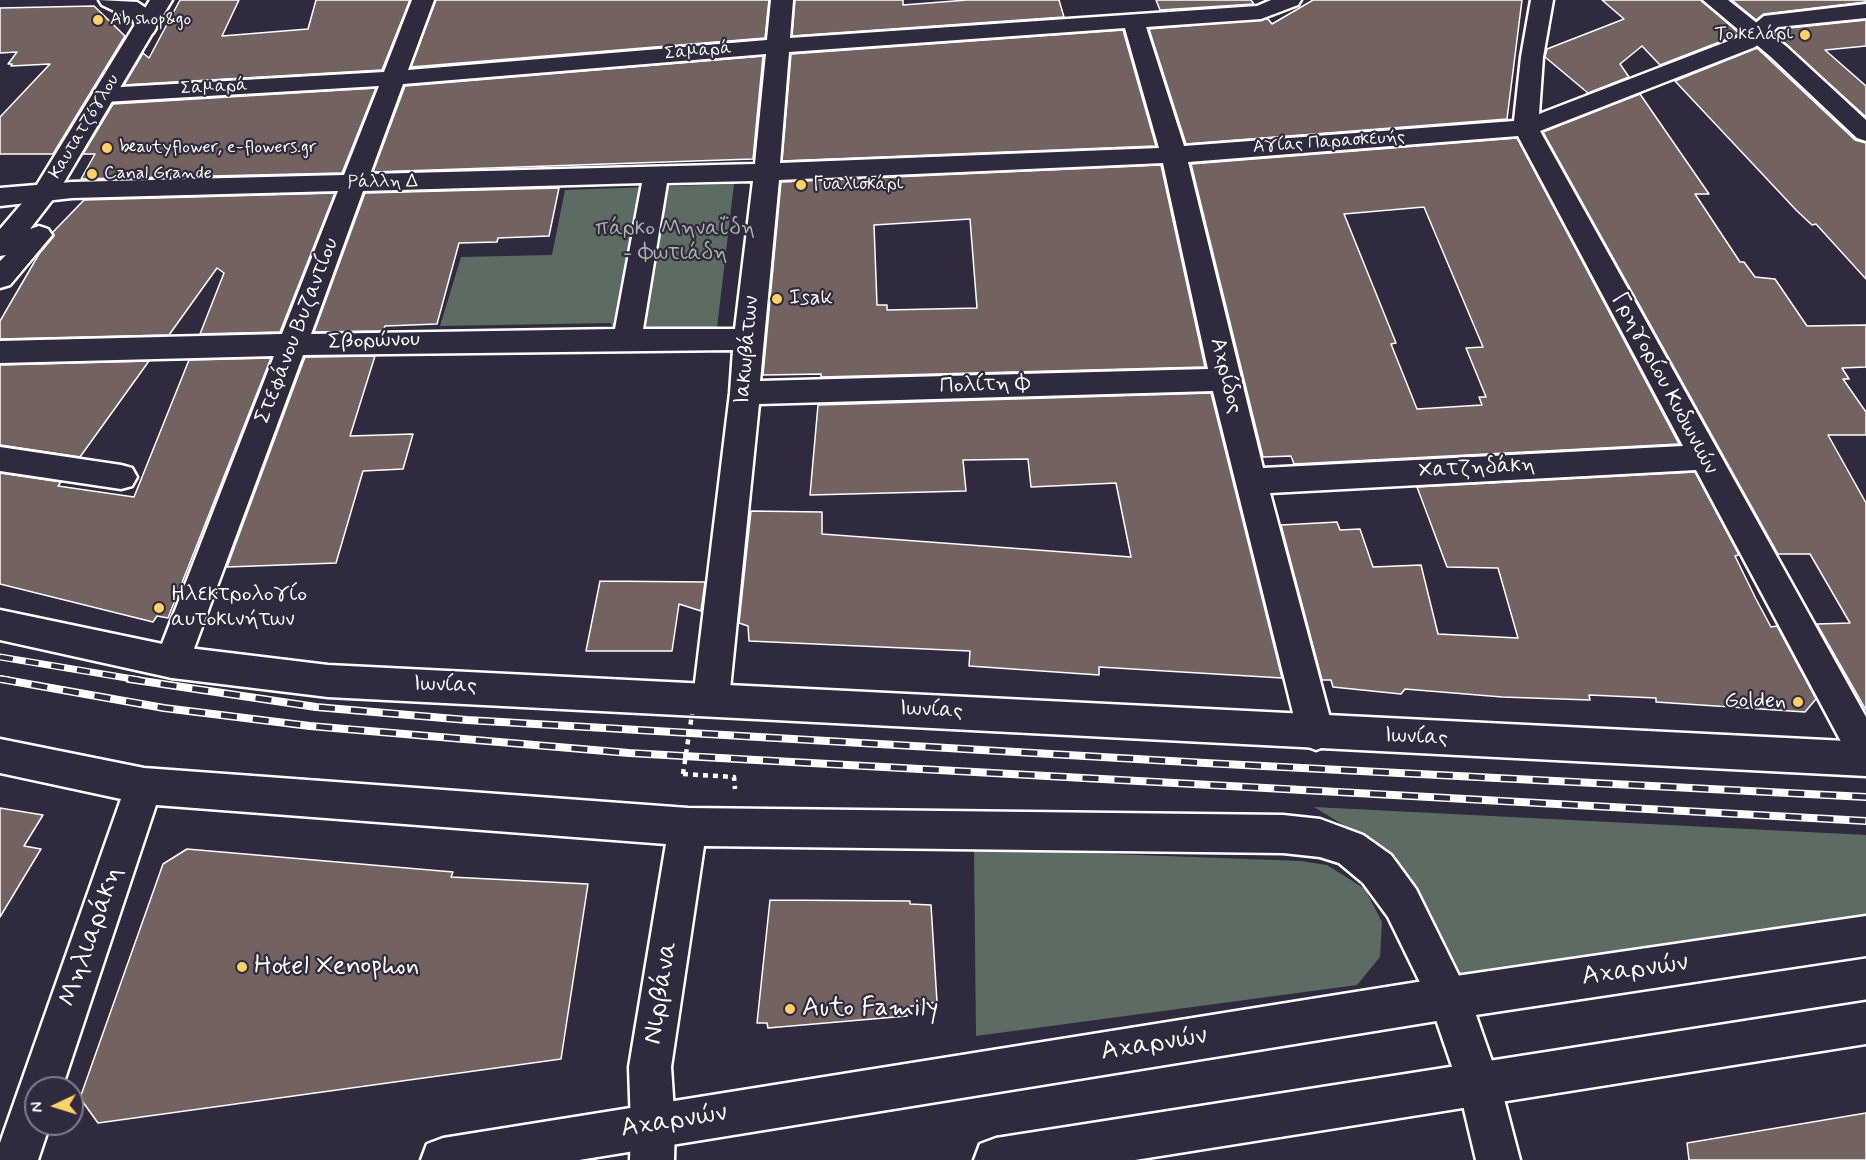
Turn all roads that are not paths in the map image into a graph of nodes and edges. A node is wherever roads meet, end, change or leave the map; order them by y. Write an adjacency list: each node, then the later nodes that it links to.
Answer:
1 (110, 0): 12 (street)
2 (161, 0): 12 (street, Καυτατζόγλου)
3 (423, 0): 15 (street, Στεφάνου Βυζαντίου)
4 (782, 0): 14 (street, Ιακωβάτων)
5 (1085, 0): 11 (street)
6 (1290, 0): 10 (street, Σαμαρά)
7 (1542, 0): 17 (street)
8 (1714, 0): 13 (street)
9 (1866, 11): 13 (street, Αγίας Παρασκευής)
10 (1133, 20): 11 (street, Σαμαρά); 19 (street, Αχρίδος)
11 (1093, 22): 14 (street, Σαμαρά)
12 (145, 28): 16 (street, Καυτατζόγλου)
13 (1758, 35): 17 (street, Αγίας Παρασκευής); 18 (street)
14 (776, 46): 15 (street, Σαμαρά); 20 (street, Ιακωβάτων)
15 (394, 78): 16 (street, Σαμαρά); 22 (street, Στεφάνου Βυζαντίου)
16 (104, 95): 24 (street, Καυτατζόγλου)
17 (1526, 128): 19 (street, Αγίας Παρασκευής); 34 (street, Γρηγορίου Κυδωνιών)
18 (1866, 133)
19 (1174, 155): 20 (street, Αγίας Παρασκευής); 32 (street, Αχρίδος)
20 (767, 172): 21 (street, Ράλλη Δ); 28 (street, Ιακωβάτων)
21 (656, 175): 22 (street, Ράλλη Δ); 29 (street)
22 (354, 183): 23 (street, Ράλλη Δ); 30 (street, Στεφάνου Βυζαντίου)
23 (72, 190): 24 (street, Ράλλη Δ); 27 (street, Καυτατζόγλου)
24 (44, 194): 25 (street, Ράλλη Δ); 26 (street, Καυτατζόγλου)
25 (0, 197)
26 (0, 247)
27 (0, 278)
28 (748, 339): 29 (street, Σβορώνου); 33 (street, Ιακωβάτων)
29 (627, 340): 30 (street, Σβορώνου)
30 (292, 345): 31 (street, Σβορώνου); 39 (street, Στεφάνου Βυζαντίου)
31 (0, 352)
32 (1224, 380): 33 (street, Πολίτη Φ); 37 (street, Αχρίδος)
33 (745, 393): 40 (street, Ιακωβάτων)
34 (1704, 457): 37 (street, Χατζηδάκη); 42 (street, Γρηγορίου Κυδωνιών)
35 (0, 459): 36 (street)
36 (121, 477)
37 (1251, 481): 41 (street, Αχρίδος)
38 (0, 625): 39 (street, Ιωνίας)
39 (172, 662): 40 (street, Ιωνίας)
40 (702, 707): 41 (street, Ιωνίας)
41 (1316, 733): 44 (street, Ιωνίας)
42 (1866, 752)
43 (0, 756): 45 (street)
44 (1866, 759)
45 (144, 786): 46 (street); 50 (street, Μηλιαράκη)
46 (688, 827): 48 (street); 53 (street, Νιρβάνα)
47 (1866, 936): 48 (street, Αχαρνών)
48 (1449, 998): 51 (street); 53 (street, Αχαρνών)
49 (1866, 1023): 51 (street)
50 (45, 1076)
51 (1479, 1084): 56 (street); 57 (street)
52 (24, 1136): 54 (street)
53 (653, 1143): 55 (street, Αχαρνών)
54 (16, 1160)
55 (443, 1160)
56 (996, 1160)
57 (1498, 1160)

